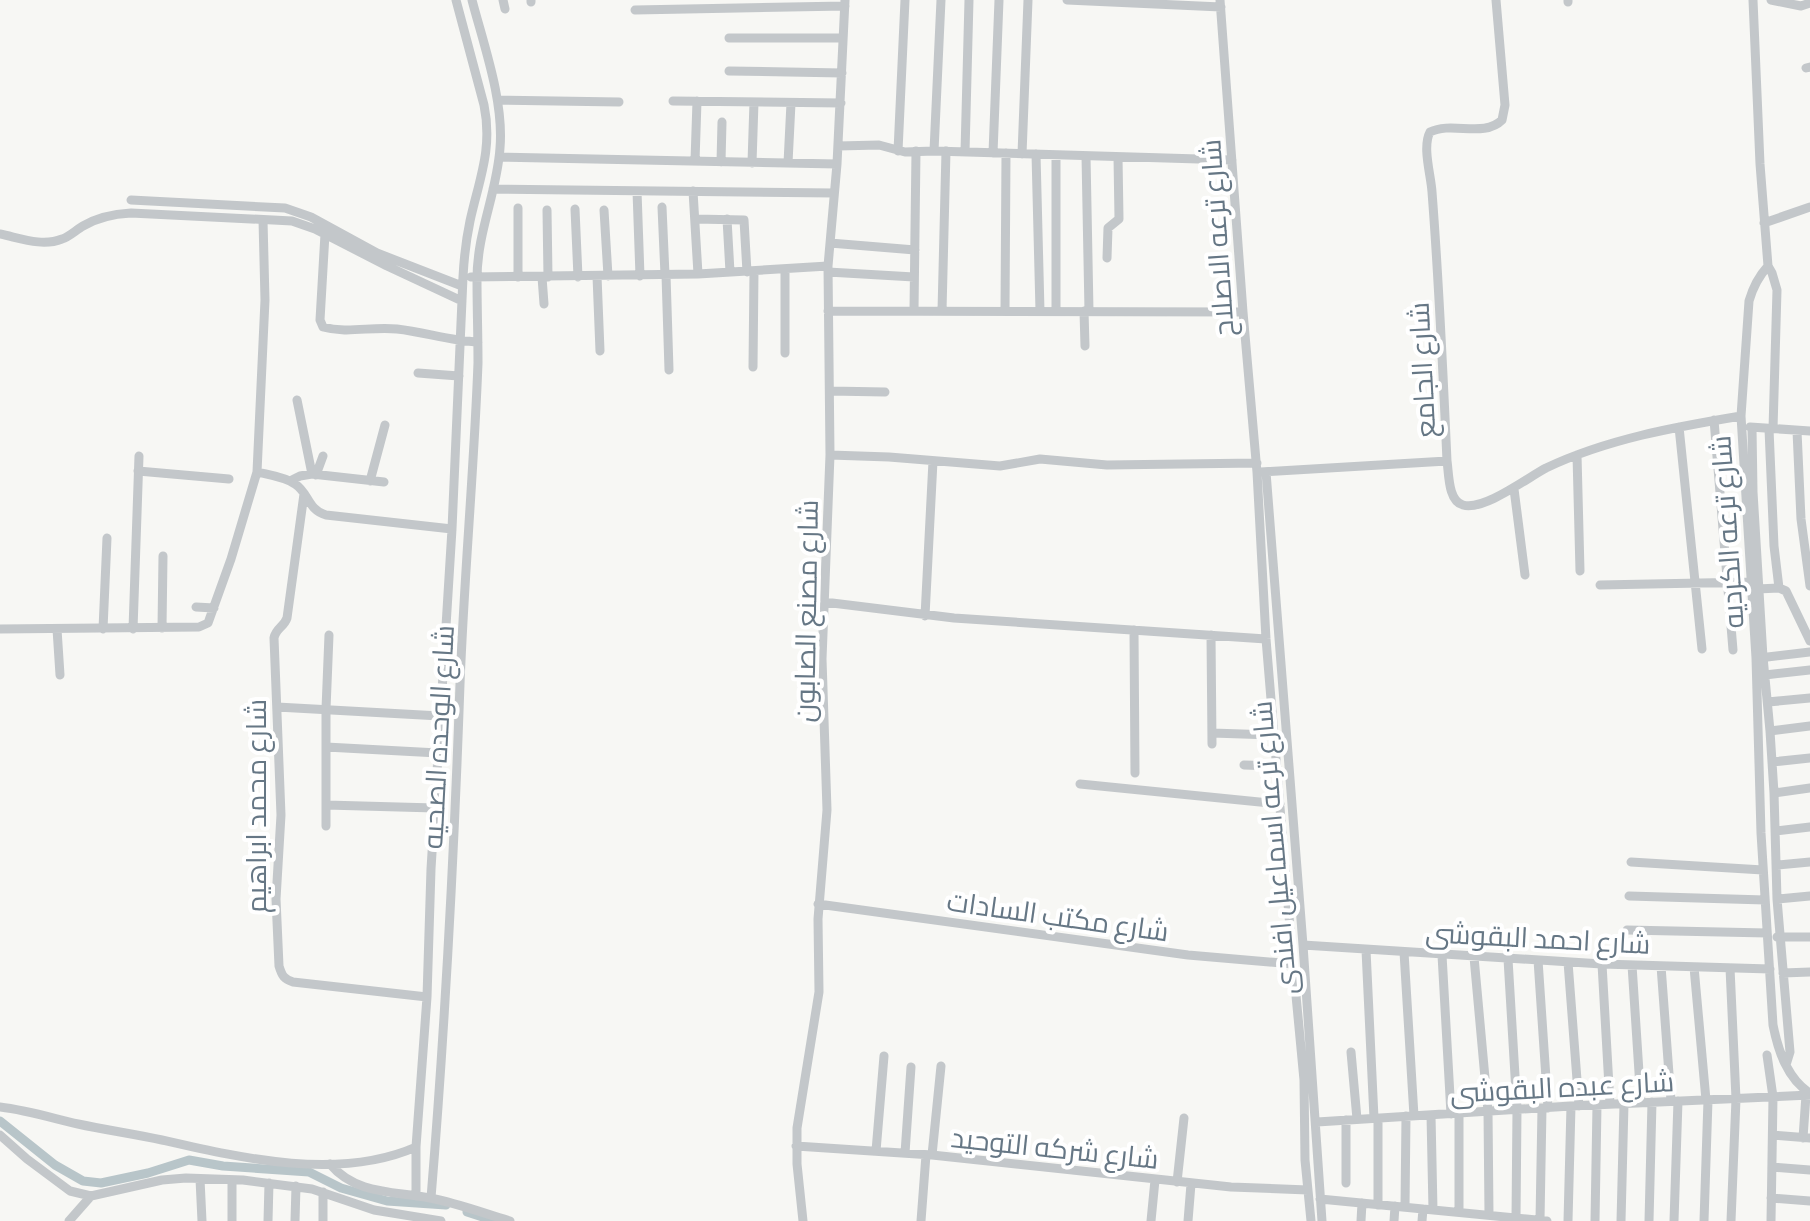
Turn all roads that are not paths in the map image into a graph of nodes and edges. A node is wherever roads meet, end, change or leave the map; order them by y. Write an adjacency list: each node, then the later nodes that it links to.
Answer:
1 (456, 0): 85 (street, شارع الوحده الصحيه)
2 (472, 0): 21 (street, شارع الوحده الصحيه)
3 (905, 0): 30 (street)
4 (941, 0): 32 (street)
5 (969, 0): 34 (street)
6 (999, 0): 35 (street)
7 (1028, 0): 37 (street)
8 (1067, 0): 12 (street)
9 (1496, 0): 121 (street, شارع الجامع)
10 (1753, 0): 65 (street)
11 (1771, 0): 15 (street)
12 (1098, 1): 14 (street)
13 (845, 3): 16 (street); 18 (street, شارع مصنع الصابون)
14 (1220, 3): 43 (street, شارع ترعه الاصلاح)
15 (1810, 3)
16 (635, 10)
17 (729, 38): 18 (street)
18 (843, 38): 20 (street, شارع مصنع الصابون)
19 (729, 71): 20 (street)
20 (842, 73): 27 (street, شارع مصنع الصابون)
21 (498, 100): 24 (street); 41 (street, شارع الوحده الصحيه)
22 (673, 101): 23 (street)
23 (697, 101): 25 (street); 44 (street)
24 (619, 102)
25 (754, 102): 26 (street); 46 (street)
26 (791, 103): 27 (street); 47 (street)
27 (841, 103): 29 (street, شارع مصنع الصابون)
28 (722, 122): 45 (street)
29 (838, 146): 30 (street); 48 (street, شارع مصنع الصابون)
30 (898, 151): 31 (street)
31 (916, 151): 32 (street); 69 (street)
32 (934, 151): 33 (street)
33 (946, 151): 34 (street); 90 (street)
34 (965, 152): 35 (street)
35 (993, 153): 36 (street)
36 (1006, 153): 37 (street); 91 (street)
37 (1022, 154): 38 (street)
38 (1036, 154): 39 (street); 92 (street)
39 (1056, 155): 40 (street); 93 (street)
40 (1086, 156): 42 (street); 94 (street)
41 (500, 157): 44 (street); 49 (street, شارع الوحده الصحيه)
42 (1118, 157): 43 (street); 70 (street)
43 (1232, 160): 95 (street, شارع ترعه الاصلاح)
44 (695, 161): 45 (street)
45 (721, 162): 46 (street)
46 (752, 163): 47 (street)
47 (788, 163): 48 (street)
48 (837, 164): 52 (street, شارع مصنع الصابون)
49 (493, 189): 50 (street); 80 (street, شارع الوحده الصحيه)
50 (637, 191): 51 (street); 79 (street)
51 (693, 191): 52 (street); 62 (street)
52 (834, 193): 68 (street, شارع مصنع الصابون)
53 (131, 200): 54 (street)
54 (244, 206): 61 (street); 85 (street)
55 (662, 207): 77 (street)
56 (1810, 207): 65 (street)
57 (518, 208): 81 (street)
58 (575, 209): 83 (street)
59 (547, 210): 82 (street)
60 (604, 210): 78 (street)
61 (243, 219): 64 (street); 66 (street)
62 (695, 219): 63 (street); 76 (street)
63 (727, 219): 74 (street); 75 (street)
64 (263, 220): 67 (street); 124 (street)
65 (1764, 223): 71 (street)
66 (0, 234)
67 (325, 234): 86 (street); 96 (street)
68 (830, 243): 69 (street); 73 (street, شارع مصنع الصابون)
69 (915, 250): 84 (street)
70 (1107, 258)
71 (1768, 266): 108 (street, شارع ترعه الكرديه); 113 (street)
72 (785, 269): 73 (street); 74 (street); 100 (street)
73 (828, 269): 84 (street); 88 (street, شارع مصنع الصابون)
74 (750, 271): 75 (street); 101 (street)
75 (730, 272): 76 (street)
76 (698, 274): 77 (street)
77 (666, 275): 79 (street); 102 (street)
78 (602, 276): 79 (street); 83 (street); 99 (street)
79 (640, 276)
80 (477, 277): 81 (street); 85 (street); 97 (street, شارع الوحده الصحيه)
81 (518, 277): 82 (street)
82 (545, 277): 83 (street); 87 (street)
83 (578, 277)
84 (914, 277): 89 (street)
85 (463, 281): 86 (street, شارع الوحده الصحيه)
86 (462, 301): 96 (street, شارع الوحده الصحيه)
87 (544, 304)
88 (828, 311): 89 (street); 105 (street, شارع مصنع الصابون)
89 (914, 311): 90 (street)
90 (942, 311): 91 (street)
91 (1005, 311): 92 (street)
92 (1040, 311): 93 (street)
93 (1056, 311): 94 (street)
94 (1086, 311): 95 (street); 98 (street)
95 (1243, 312): 122 (street, شارع ترعه الاصلاح)
96 (461, 342): 97 (street); 104 (street, شارع الوحده الصحيه)
97 (478, 342): 165 (street, شارع الوحده الصحيه)
98 (1085, 346)
99 (600, 351)
100 (785, 353)
101 (753, 367)
102 (669, 370)
103 (418, 373): 104 (street)
104 (459, 376): 132 (street, شارع الوحده الصحيه)
105 (830, 391): 106 (street); 116 (street, شارع مصنع الصابون)
106 (885, 392)
107 (297, 400): 125 (street)
108 (1741, 416): 109 (street, شارع الجامع); 112 (street, شارع ترعه الكرديه)
109 (1714, 420): 111 (street, شارع الجامع); 138 (street)
110 (385, 425): 128 (street)
111 (1679, 427): 117 (street, شارع الجامع); 137 (street)
112 (1747, 427): 113 (street); 141 (street, شارع ترعه الكرديه)
113 (1771, 429): 114 (street); 142 (street)
114 (1797, 431): 115 (street); 140 (street)
115 (1810, 431)
116 (830, 455): 120 (street); 143 (street, شارع مصنع الصابون)
117 (1577, 455): 130 (street, شارع الجامع); 135 (street)
118 (139, 456): 123 (street)
119 (323, 456): 125 (street)
120 (933, 461): 122 (street); 146 (street)
121 (1447, 461): 122 (street); 130 (street, شارع الجامع)
122 (1260, 469): 155 (street, شارع ترعه اسماعيل افندى); 198 (street, شارع ترعه اسماعيل افندى)
123 (138, 471): 126 (street); 151 (street)
124 (257, 472): 127 (street); 145 (street)
125 (314, 474): 127 (street); 128 (street)
126 (229, 479)
127 (290, 481): 131 (street)
128 (370, 481): 129 (street)
129 (384, 482)
130 (1514, 489): 136 (street)
131 (304, 494): 132 (street); 168 (street, شارع محمد ابراهيم)
132 (452, 529): 164 (street, شارع الوحده الصحيه)
133 (107, 538): 150 (street)
134 (163, 556): 147 (street)
135 (1580, 571)
136 (1525, 575)
137 (1695, 583): 138 (street); 139 (street); 157 (street)
138 (1727, 583): 141 (street); 158 (street)
139 (1600, 585)
140 (1810, 586)
141 (1754, 587): 142 (street); 160 (street, شارع ترعه الكرديه)
142 (1779, 588): 156 (street)
143 (824, 602): 146 (street); 201 (street, شارع مصنع الصابون)
144 (196, 607): 145 (street)
145 (214, 608): 147 (street)
146 (925, 616): 152 (street)
147 (162, 628): 151 (street)
148 (0, 629): 149 (street)
149 (57, 629): 150 (street); 162 (street)
150 (103, 629): 151 (street)
151 (133, 629)
152 (1134, 630): 154 (street); 180 (street)
153 (329, 635): 169 (street)
154 (1211, 635): 155 (street); 173 (street)
155 (1266, 639): 173 (street, شارع ترعه اسماعيل افندى)
156 (1810, 641)
157 (1702, 649)
158 (1733, 650)
159 (1810, 652): 160 (street)
160 (1760, 658): 163 (street, شارع ترعه الكرديه); 195 (street, شارع ترعه الكرديه)
161 (1810, 670): 163 (street)
162 (60, 675)
163 (1765, 675): 167 (street, شارع ترعه الكرديه)
164 (442, 681): 165 (street); 170 (street, شارع الوحده الصحيه)
165 (460, 682): 194 (street, شارع الوحده الصحيه)
166 (1810, 698): 167 (street)
167 (1768, 702): 172 (street, شارع ترعه الكرديه)
168 (277, 707): 169 (street); 223 (street, شارع محمد ابراهيم)
169 (326, 709): 170 (street); 174 (street)
170 (440, 716): 175 (street, شارع الوحده الصحيه)
171 (1810, 726): 172 (street)
172 (1770, 731): 177 (street, شارع ترعه الكرديه)
173 (1274, 735): 179 (street, شارع ترعه اسماعيل افندى)
174 (326, 747): 175 (street); 185 (street)
175 (438, 753): 186 (street, شارع الوحده الصحيه)
176 (1810, 758): 177 (street)
177 (1772, 762): 183 (street, شارع ترعه الكرديه)
178 (1244, 765): 179 (street)
179 (1276, 766): 184 (street, شارع ترعه اسماعيل افندى)
180 (1135, 773)
181 (1080, 784): 184 (street)
182 (1810, 788): 183 (street)
183 (1774, 793): 189 (street, شارع ترعه الكرديه)
184 (1280, 804): 198 (street, شارع ترعه اسماعيل افندى)
185 (326, 805): 186 (street); 187 (street)
186 (435, 808): 193 (street, شارع الوحده الصحيه)
187 (326, 826)
188 (1810, 827): 189 (street)
189 (1776, 831): 192 (street, شارع ترعه الكرديه)
190 (1631, 862): 195 (street)
191 (1810, 862): 192 (street)
192 (1777, 865): 199 (street, شارع ترعه الكرديه)
193 (431, 869): 194 (street); 223 (street, شارع الوحده الصحيه)
194 (453, 870): 274 (street, شارع الوحده الصحيه)
195 (1763, 870): 200 (street, شارع ترعه الكرديه)
196 (1629, 896): 200 (street)
197 (1810, 896): 199 (street)
198 (1294, 899): 206 (street, شارع ترعه اسماعيل افندى); 214 (street, شارع ترعه اسماعيل افندى)
199 (1777, 899): 204 (street, شارع ترعه الكرديه)
200 (1765, 900): 203 (street, شارع ترعه الكرديه)
201 (818, 904): 214 (street, شارع مكتب السادات); 254 (street, شارع مصنع الصابون)
202 (1627, 930): 203 (street)
203 (1768, 935): 204 (street); 220 (street, شارع ترعه الكرديه)
204 (1780, 937): 205 (street); 222 (street, شارع ترعه الكرديه)
205 (1810, 937)
206 (1303, 945): 207 (street, شارع احمد البقوشى); 250 (street, شارع ترعه اسماعيل افندى)
207 (1366, 950): 208 (street, شارع احمد البقوشى); 248 (street)
208 (1404, 952): 209 (street, شارع احمد البقوشى); 246 (street)
209 (1442, 955): 210 (street, شارع احمد البقوشى); 244 (street)
210 (1474, 957): 211 (street, شارع احمد البقوشى); 243 (street)
211 (1508, 959): 212 (street, شارع احمد البقوشى); 242 (street)
212 (1538, 960): 213 (street, شارع احمد البقوشى); 241 (street)
213 (1568, 962): 215 (street, شارع احمد البقوشى); 239 (street)
214 (1293, 964): 270 (street, شارع ترعه اسماعيل افندى)
215 (1602, 964): 216 (street, شارع احمد البقوشى); 236 (street)
216 (1632, 965): 217 (street, شارع احمد البقوشى); 235 (street)
217 (1661, 966): 218 (street, شارع احمد البقوشى); 234 (street)
218 (1694, 967): 219 (street, شارع احمد البقوشى); 233 (street)
219 (1730, 968): 220 (street, شارع احمد البقوشى); 232 (street)
220 (1770, 969): 227 (street, شارع ترعه الكرديه)
221 (1810, 972): 222 (street)
222 (1783, 973): 227 (street, شارع ترعه الكرديه)
223 (427, 997): 255 (street, شارع الوحده الصحيه)
224 (1351, 1052): 249 (street)
225 (1767, 1055): 231 (street)
226 (884, 1056): 256 (street)
227 (1786, 1065): 230 (street, شارع ترعه الكرديه)
228 (941, 1066): 258 (street)
229 (911, 1067): 257 (street)
230 (1809, 1094): 231 (street, شارع عبده البقوشى); 253 (street)
231 (1773, 1097): 232 (street, شارع عبده البقوشى); 252 (street)
232 (1736, 1099): 233 (street, شارع عبده البقوشى); 312 (street)
233 (1707, 1100): 234 (street, شارع عبده البقوشى); 311 (street)
234 (1675, 1101): 235 (street, شارع عبده البقوشى); 310 (street)
235 (1646, 1103): 237 (street, شارع عبده البقوشى); 309 (street)
236 (1610, 1104): 237 (street, شارع عبده البقوشى); 238 (street, شارع عبده البقوشى)
237 (1624, 1104): 308 (street)
238 (1597, 1105): 239 (street, شارع عبده البقوشى); 307 (street)
239 (1575, 1106): 241 (street, شارع عبده البقوشى); 306 (street)
240 (0, 1107): 259 (street)
241 (1545, 1108): 242 (street, شارع عبده البقوشى); 287 (street)
242 (1517, 1109): 243 (street, شارع عبده البقوشى); 286 (street)
243 (1488, 1111): 244 (street, شارع عبده البقوشى); 284 (street)
244 (1455, 1113): 245 (street, شارع عبده البقوشى); 282 (street)
245 (1431, 1115): 246 (street, شارع عبده البقوشى); 281 (street)
246 (1410, 1116): 248 (street, شارع عبده البقوشى); 280 (street)
247 (1184, 1118): 265 (street)
248 (1376, 1118): 249 (street, شارع عبده البقوشى); 279 (street)
249 (1352, 1120): 250 (street, شارع عبده البقوشى); 267 (street)
250 (1317, 1122): 276 (street, شارع ترعه اسماعيل افندى)
251 (0, 1135): 272 (street)
252 (1773, 1135): 253 (street); 260 (street)
253 (1807, 1138)
254 (796, 1146): 256 (street, شارع شركه التوحيد); 296 (street, شارع مصنع الصابون)
255 (416, 1147): 259 (street); 273 (street, شارع الوحده الصحيه)
256 (876, 1151): 257 (street, شارع شركه التوحيد)
257 (905, 1153): 258 (street, شارع شركه التوحيد)
258 (929, 1155): 264 (street, شارع شركه التوحيد); 297 (street)
259 (330, 1164): 273 (street)
260 (1772, 1167): 261 (street); 275 (street)
261 (1810, 1170)
262 (200, 1179): 263 (street); 272 (street); 289 (street)
263 (232, 1180): 266 (street); 290 (street)
264 (1155, 1180): 265 (street, شارع شركه التوحيد); 298 (street)
265 (1177, 1182): 268 (street, شارع شركه التوحيد)
266 (269, 1183): 269 (street); 291 (street)
267 (1346, 1183)
268 (1191, 1184): 270 (street, شارع شركه التوحيد); 299 (street)
269 (296, 1186): 271 (street); 292 (street)
270 (1308, 1190): 300 (street, شارع ترعه اسماعيل افندى)
271 (323, 1192): 283 (street); 293 (street)
272 (91, 1196): 288 (street)
273 (416, 1196): 274 (street)
274 (431, 1198): 295 (street)
275 (1771, 1198): 277 (street); 313 (street)
276 (1320, 1199): 278 (street); 301 (street, شارع ترعه اسماعيل افندى)
277 (1810, 1201)
278 (1362, 1203): 279 (street); 302 (street)
279 (1378, 1205): 280 (street)
280 (1400, 1207): 281 (street); 303 (street)
281 (1428, 1209): 282 (street); 304 (street)
282 (1452, 1215): 284 (street)
283 (380, 1216): 285 (street)
284 (1487, 1217): 286 (street)
285 (410, 1218): 294 (street)
286 (1518, 1219): 287 (street)
287 (1540, 1220): 305 (street)
288 (69, 1221)
289 (202, 1221)
290 (232, 1221)
291 (268, 1221)
292 (295, 1221)
293 (323, 1221)
294 (441, 1221)
295 (510, 1221)
296 (803, 1221)
297 (921, 1221)
298 (1151, 1221)
299 (1188, 1221)
300 (1311, 1221)
301 (1322, 1221)
302 (1361, 1221)
303 (1394, 1221)
304 (1422, 1221)
305 (1547, 1221)
306 (1568, 1221)
307 (1595, 1221)
308 (1621, 1221)
309 (1649, 1221)
310 (1674, 1221)
311 (1704, 1221)
312 (1731, 1221)
313 (1771, 1221)

